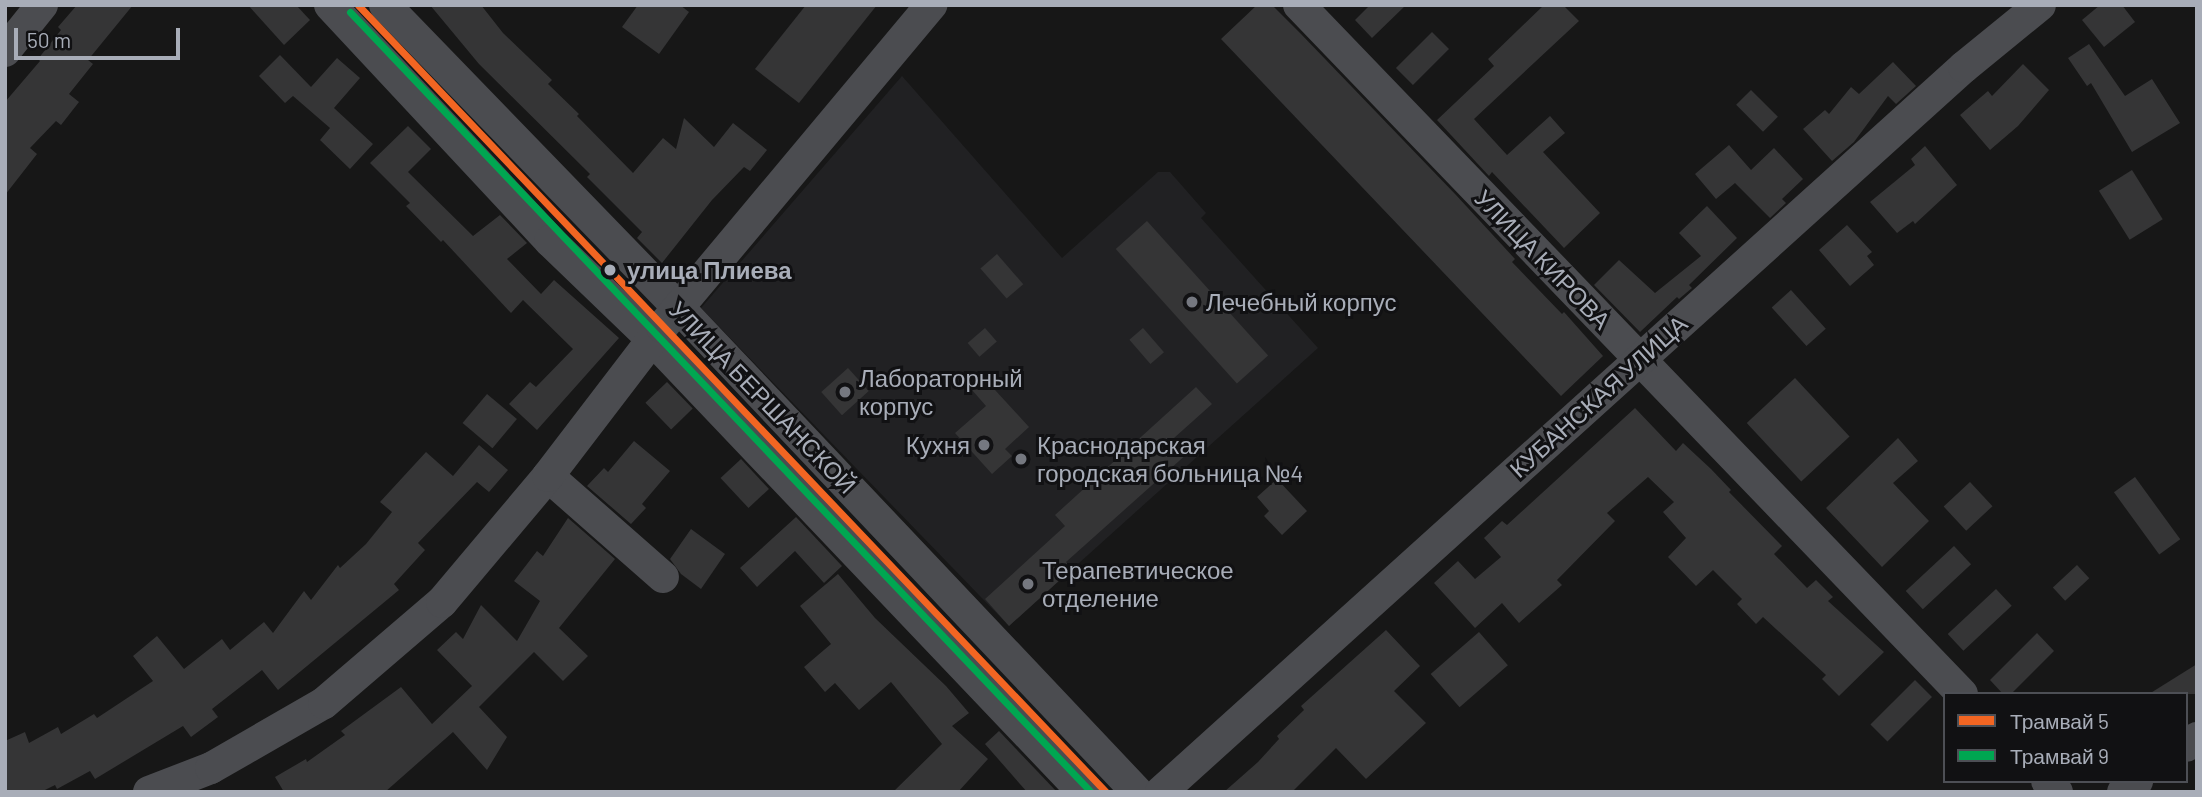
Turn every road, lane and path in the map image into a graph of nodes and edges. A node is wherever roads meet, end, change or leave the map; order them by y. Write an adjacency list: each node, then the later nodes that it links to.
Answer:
1 (42, 5): 7 (street)
2 (330, 5): 9 (street, УЛИЦА БЕРШАНСКОЙ)
3 (385, 5): 8 (street, УЛИЦА БЕРШАНСКОЙ)
4 (931, 5): 8 (street)
5 (1299, 5): 10 (street, УЛИЦА КИРОВА)
6 (2040, 5): 10 (street, КУБАНСКАЯ УЛИЦА)
7 (5, 51)
8 (679, 308): 9 (street); 16 (street, УЛИЦА БЕРШАНСКОЙ)
9 (653, 340): 11 (street); 15 (street, УЛИЦА БЕРШАНСКОЙ)
10 (1639, 359): 13 (street, УЛИЦА КИРОВА); 17 (street, КУБАНСКАЯ УЛИЦА)
11 (548, 476): 12 (street); 14 (street)
12 (663, 577)
13 (1960, 692)
14 (149, 792)
15 (1083, 792)
16 (1137, 792)
17 (1161, 792)

